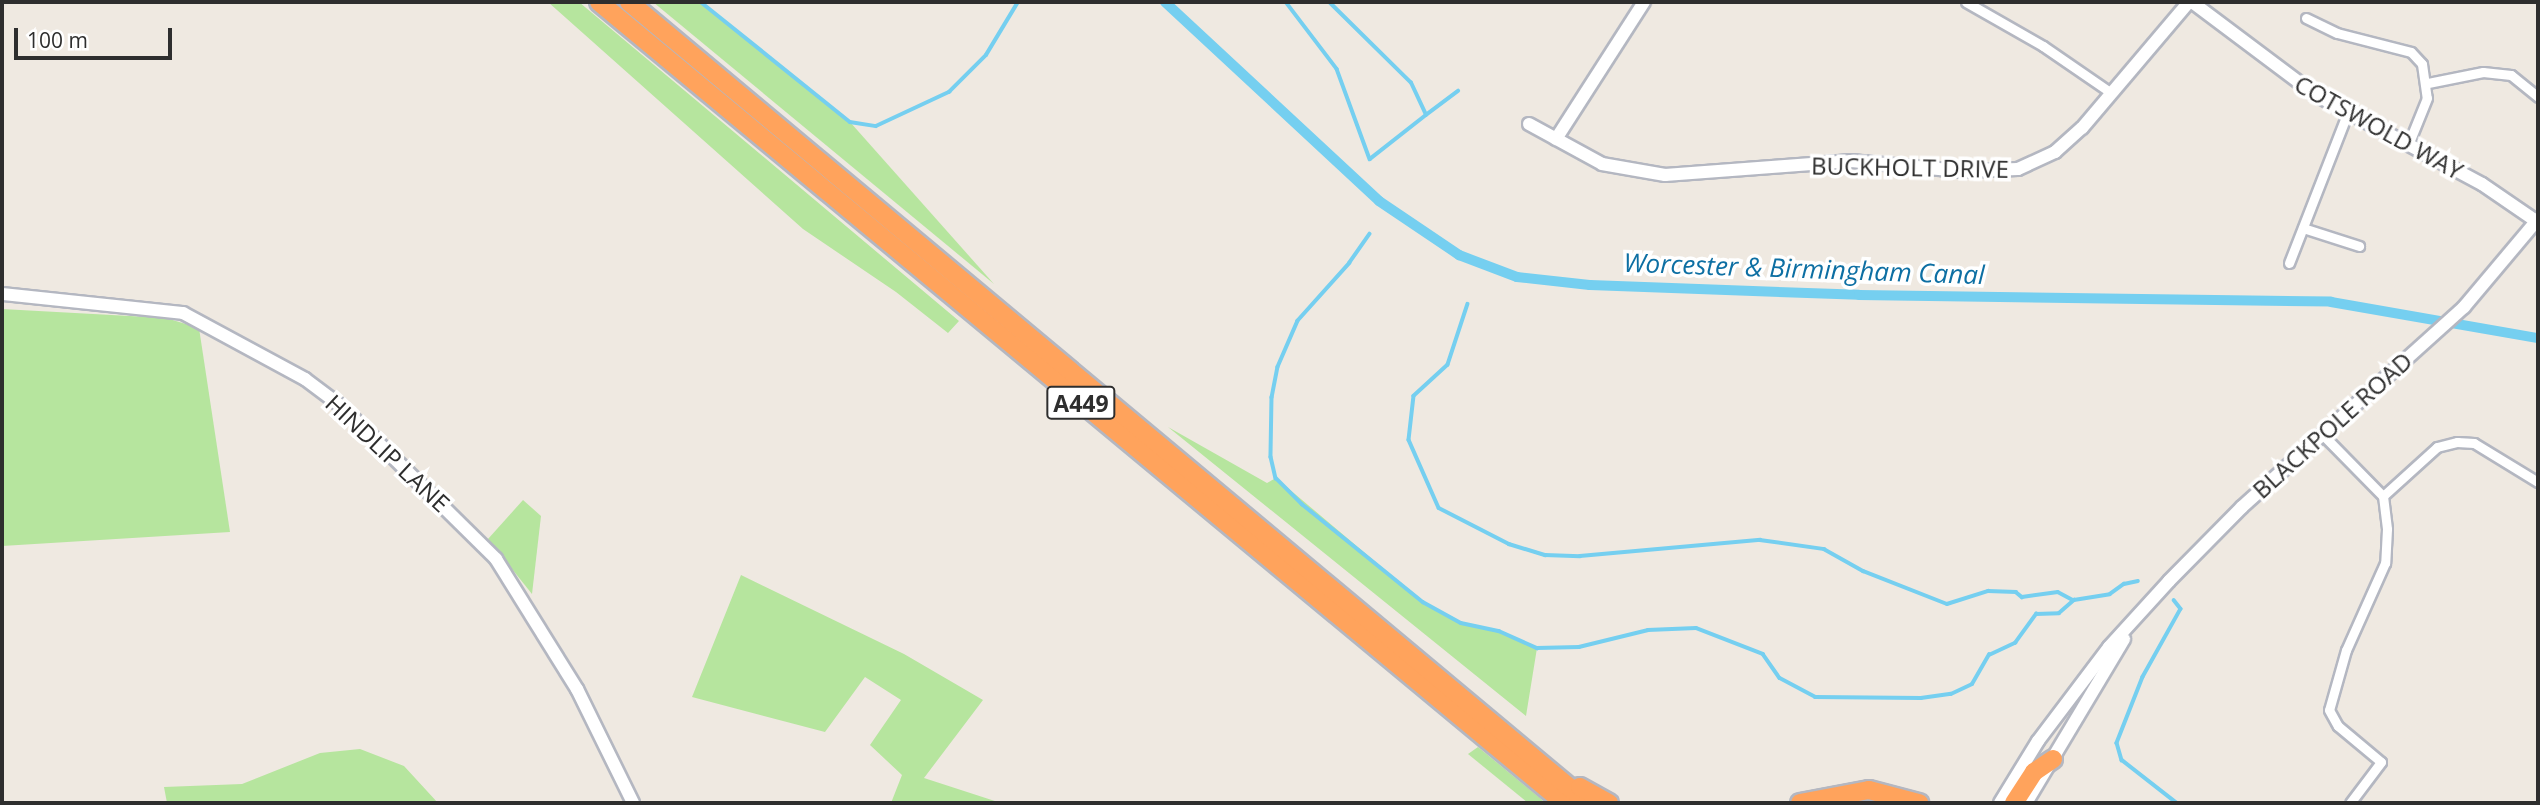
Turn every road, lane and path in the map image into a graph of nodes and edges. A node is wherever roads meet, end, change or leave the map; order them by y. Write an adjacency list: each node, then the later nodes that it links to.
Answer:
1 (599, 2): 27 (highway, A449)
2 (629, 2): 24 (highway, A449)
3 (1644, 2): 12 (street)
4 (1966, 2): 8 (street)
5 (2190, 2): 8 (street, BUCKHOLT DRIVE); 10 (street, COTSWOLD WAY)
6 (2306, 18): 7 (street)
7 (2428, 83): 9 (street); 13 (street)
8 (2110, 92): 12 (street, BUCKHOLT DRIVE)
9 (2538, 97)
10 (2347, 114): 13 (street, COTSWOLD WAY); 15 (street)
11 (1529, 124): 12 (street, BUCKHOLT DRIVE)
12 (1556, 139)
13 (2408, 145): 14 (street, COTSWOLD WAY)
14 (2537, 220): 19 (street, BLACKPOLE ROAD)
15 (2304, 228): 16 (street); 17 (street)
16 (2358, 246)
17 (2289, 263)
18 (2, 294): 26 (street, HINDLIP LANE)
19 (2322, 434): 21 (street); 22 (street, BLACKPOLE ROAD)
20 (2538, 482): 21 (street)
21 (2382, 496): 34 (street)
22 (2127, 632): 23 (street, BLACKPOLE ROAD); 31 (street, BLACKPOLE ROAD)
23 (2053, 759): 32 (highway); 33 (street, BLACKPOLE ROAD)
24 (1555, 773): 28 (highway, A449); 29 (highway)
25 (1806, 802): 30 (highway)
26 (633, 803)
27 (1564, 803)
28 (1588, 803)
29 (1609, 803)
30 (1919, 803)
31 (2000, 803)
32 (2014, 803)
33 (2026, 803)
34 (2350, 803)

